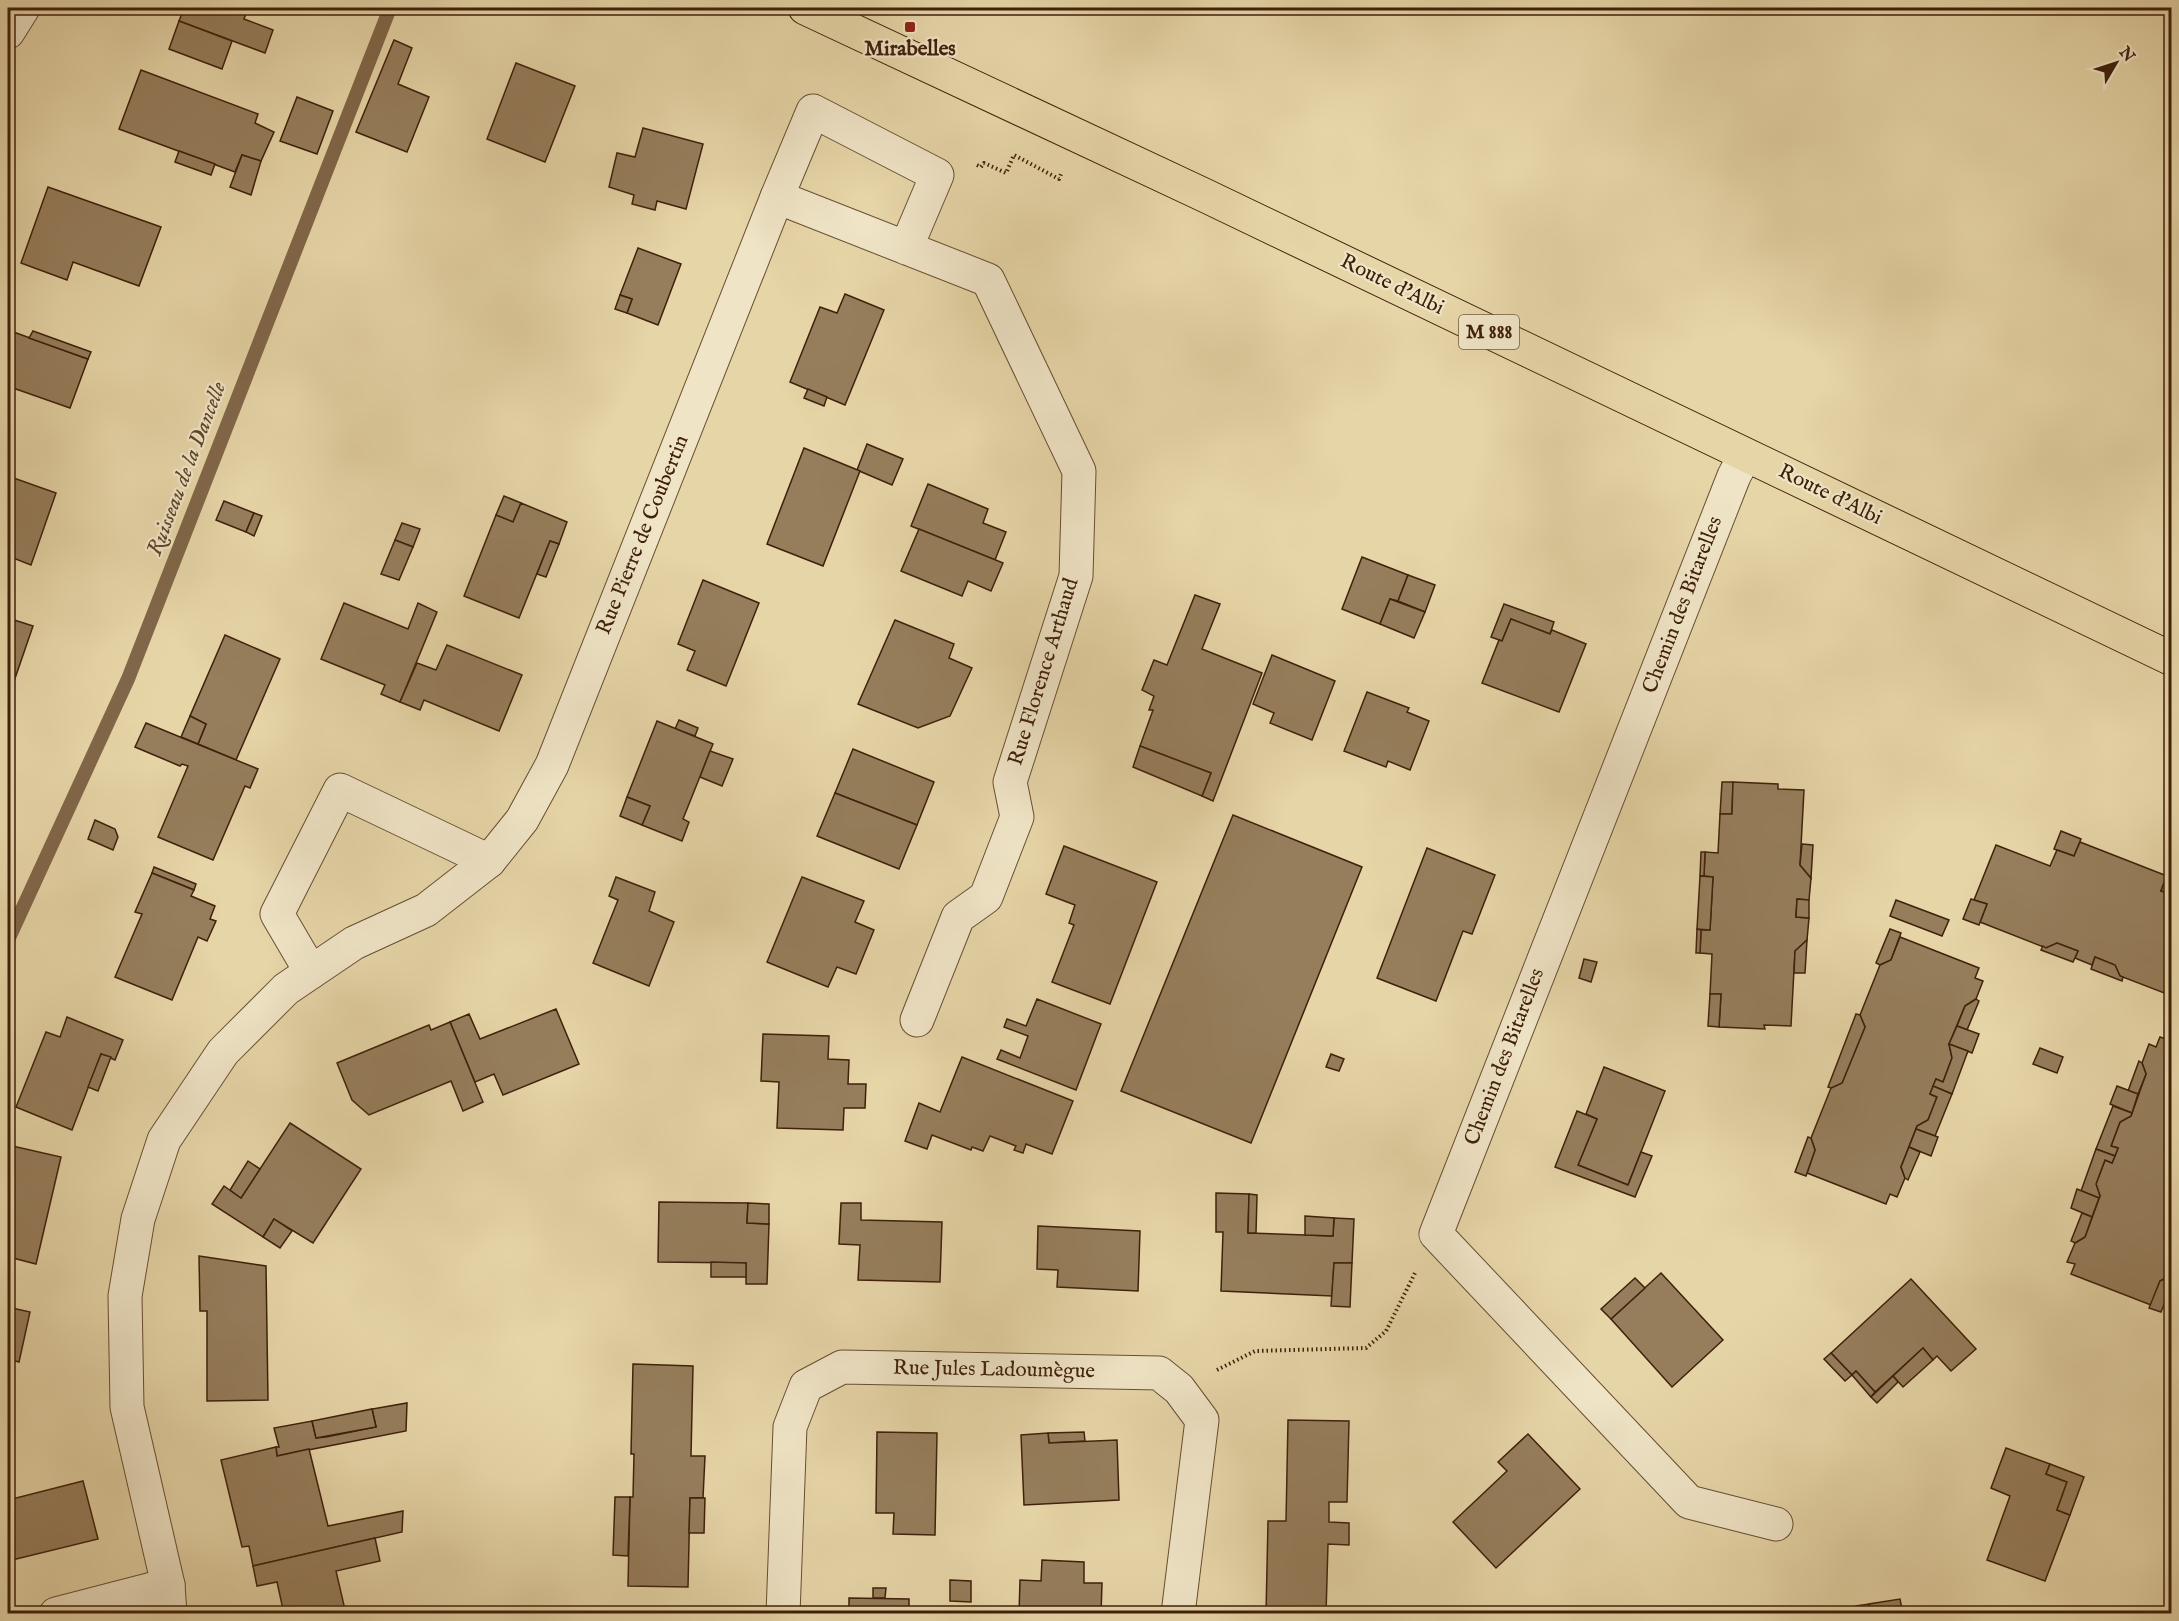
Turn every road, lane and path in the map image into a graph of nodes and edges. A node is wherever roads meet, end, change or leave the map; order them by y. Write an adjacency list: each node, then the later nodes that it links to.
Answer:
1 (23, 8): 3 (street)
2 (805, 8): 8 (main road, Route d'Albi / M 888)
3 (8, 33)
4 (984, 163): 5 (path)
5 (996, 168)
6 (777, 197): 7 (street); 7 (street, Rue Pierre de Coubertin); 10 (street, Rue Pierre de Coubertin)
7 (906, 248): 12 (street, Rue Florence Arthaud)
8 (1745, 455): 9 (main road, Route d'Albi / M 888); 13 (street, Chemin des Bitarelles)
9 (2172, 659)
10 (489, 861): 11 (street, Rue Pierre de Coubertin); 11 (street)
11 (311, 972): 16 (street, Rue Pierre de Coubertin)
12 (917, 1020)
13 (1436, 1234): 14 (path); 15 (street)
14 (1179, 1389): 18 (street, Rue Jules Ladoumègue); 19 (street, Rue Jules Ladoumègue)
15 (1776, 1524)
16 (169, 1599): 17 (street, Rue Pierre de Coubertin)
17 (56, 1614)
18 (783, 1614)
19 (1178, 1614)

